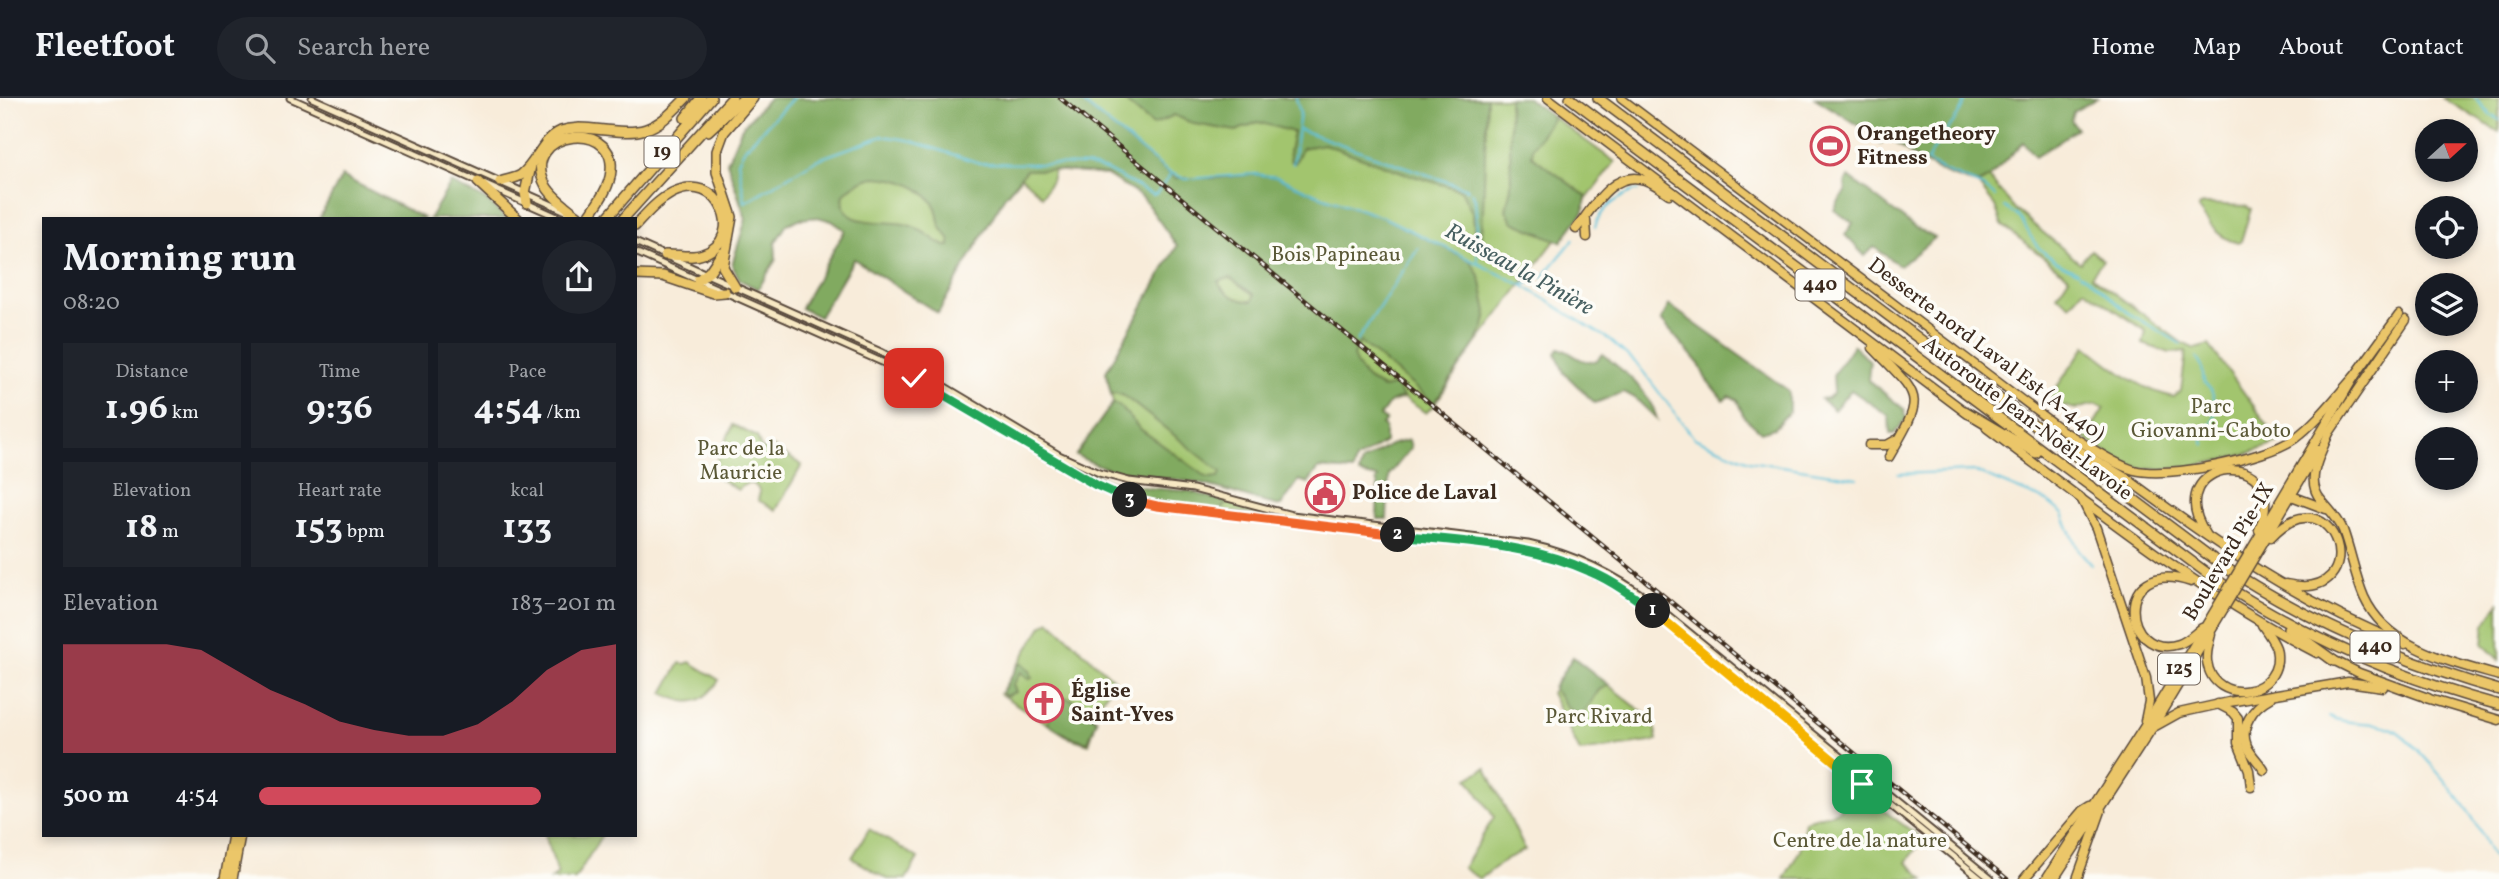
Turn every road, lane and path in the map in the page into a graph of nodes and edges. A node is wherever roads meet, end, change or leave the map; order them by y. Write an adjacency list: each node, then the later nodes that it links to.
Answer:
1 (290, 98): 17 (main road)
2 (312, 98): 18 (main road)
3 (686, 98): 16 (highway)
4 (701, 98): 21 (highway)
5 (711, 98): 21 (highway, 19)
6 (732, 98): 14 (highway, 19)
7 (744, 98): 14 (highway)
8 (753, 98): 33 (highway)
9 (1548, 98): 20 (highway)
10 (1570, 98): 51 (highway, Autoroute Jean-Noël-Lavoie / 440)
11 (1598, 98): 15 (highway, Autoroute Jean-Noël-Lavoie / 440)
12 (1609, 98): 15 (highway)
13 (1623, 98): 47 (main road, Desserte nord Laval Est (A-440))
14 (677, 158): 27 (highway, 19)
15 (1682, 161): 45 (highway, Autoroute Jean-Noël-Lavoie / 440)
16 (531, 164): 18 (highway); 19 (highway)
17 (478, 182): 19 (main road); 22 (highway)
18 (500, 182): 19 (main road)
19 (526, 198): 23 (main road); 24 (main road)
20 (1689, 204): 28 (highway); 41 (highway)
21 (611, 212)
22 (516, 217)
23 (559, 217)
24 (580, 217)
25 (582, 217): 26 (highway)
26 (584, 217)
27 (625, 217)
28 (1586, 217): 30 (highway); 31 (highway)
29 (637, 224): 35 (highway)
30 (1576, 229)
31 (1587, 237)
32 (637, 243): 35 (main road)
33 (728, 243): 37 (highway); 38 (highway)
34 (637, 253): 37 (main road)
35 (665, 255): 37 (main road)
36 (637, 275): 39 (highway)
37 (703, 277): 38 (main road); 39 (main road)
38 (735, 286): 56 (main road)
39 (725, 292): 56 (main road)
40 (2403, 317): 42 (highway, Boulevard Pie-IX)
41 (1857, 330): 44 (highway); 48 (highway)
42 (2381, 346): 43 (highway, Boulevard Pie-IX); 46 (highway, Boulevard Pie-IX)
43 (2354, 377): 47 (highway); 53 (highway, Boulevard Pie-IX)
44 (1965, 411): 51 (highway); 54 (highway)
45 (2020, 414): 52 (highway); 70 (highway, Autoroute Jean-Noël-Lavoie / 440)
46 (2330, 430): 53 (highway, Boulevard Pie-IX); 55 (highway)
47 (2068, 434): 52 (main road, Desserte nord Laval Est (A-440))
48 (1899, 438): 49 (highway); 50 (highway)
49 (1869, 445)
50 (1889, 457)
51 (2071, 473): 64 (highway, Autoroute Jean-Noël-Lavoie / 440)
52 (2130, 481): 59 (highway, Desserte nord Laval Est (A-440))
53 (2288, 494): 55 (highway); 60 (highway, Boulevard Pie-IX); 61 (highway, Boulevard Pie-IX / 125)
54 (2081, 498): 63 (highway); 76 (highway)
55 (2329, 510): 67 (highway)
56 (1319, 521): 57 (main road); 58 (main road)
57 (1351, 522): 58 (main road); 87 (main road)
58 (1353, 530): 86 (main road)
59 (2210, 540): 61 (highway); 62 (highway, Desserte nord Laval Est (A-440))
60 (2262, 545): 61 (highway, Boulevard Pie-IX); 62 (highway)
61 (2251, 555): 66 (highway, Boulevard Pie-IX / 125, bridge)
62 (2276, 582): 67 (highway, Desserte nord Laval Est (A-440))
63 (2201, 585): 65 (highway); 66 (highway)
64 (2256, 605): 68 (highway); 74 (highway, Autoroute Jean-Noël-Lavoie / 440)
65 (2261, 622): 66 (highway); 68 (highway)
66 (2209, 626): 76 (highway, Boulevard Pie-IX / 125)
67 (2417, 649): 69 (highway)
68 (2334, 661): 72 (highway)
69 (2499, 676)
70 (2499, 690)
71 (2278, 694): 72 (highway); 73 (highway); 77 (highway)
72 (2428, 698): 75 (highway)
73 (2218, 704): 76 (highway); 77 (highway)
74 (2499, 705)
75 (2499, 720)
76 (2148, 727): 79 (highway, Boulevard Pie-IX / 125); 80 (highway, Boulevard Pie-IX / 125)
77 (2245, 757): 78 (highway)
78 (2251, 787)
79 (2106, 798): 90 (highway, Boulevard Pie-IX / 125); 91 (highway)
80 (2095, 802): 88 (highway); 89 (highway, Boulevard Pie-IX / 125)
81 (233, 837): 83 (highway)
82 (239, 837): 83 (highway)
83 (231, 859): 84 (highway); 85 (highway)
84 (224, 879)
85 (234, 879)
86 (1981, 879)
87 (1991, 879)
88 (2024, 879)
89 (2046, 879)
90 (2054, 879)
91 (2077, 879)

